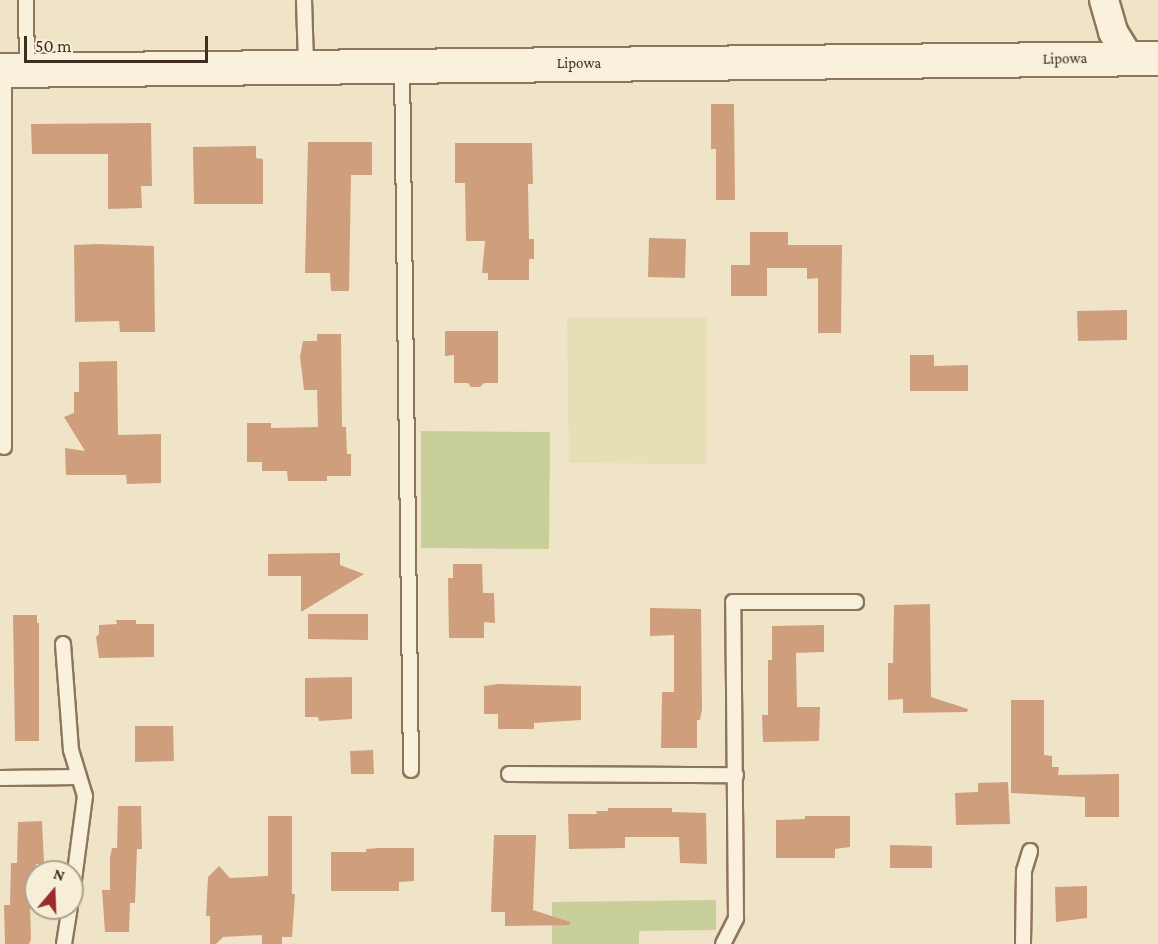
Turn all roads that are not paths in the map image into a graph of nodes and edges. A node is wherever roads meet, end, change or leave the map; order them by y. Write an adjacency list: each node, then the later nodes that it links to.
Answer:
1 (26, 0): 7 (lane)
2 (304, 0): 6 (lane)
3 (1104, 0): 4 (street)
4 (1144, 59): 5 (street, Lipowa)
5 (402, 64): 6 (street, Lipowa); 11 (lane)
6 (306, 65): 7 (street, Lipowa)
7 (10, 70): 8 (lane)
8 (4, 447)
9 (856, 602): 13 (lane)
10 (63, 644): 14 (lane)
11 (411, 770)
12 (508, 774): 13 (lane)
13 (736, 775): 20 (lane)
14 (79, 777): 15 (lane); 17 (lane)
15 (0, 778)
16 (1030, 851): 21 (lane)
17 (77, 860)
18 (68, 920): 19 (lane)
19 (64, 944)
20 (723, 944)
21 (1023, 944)

